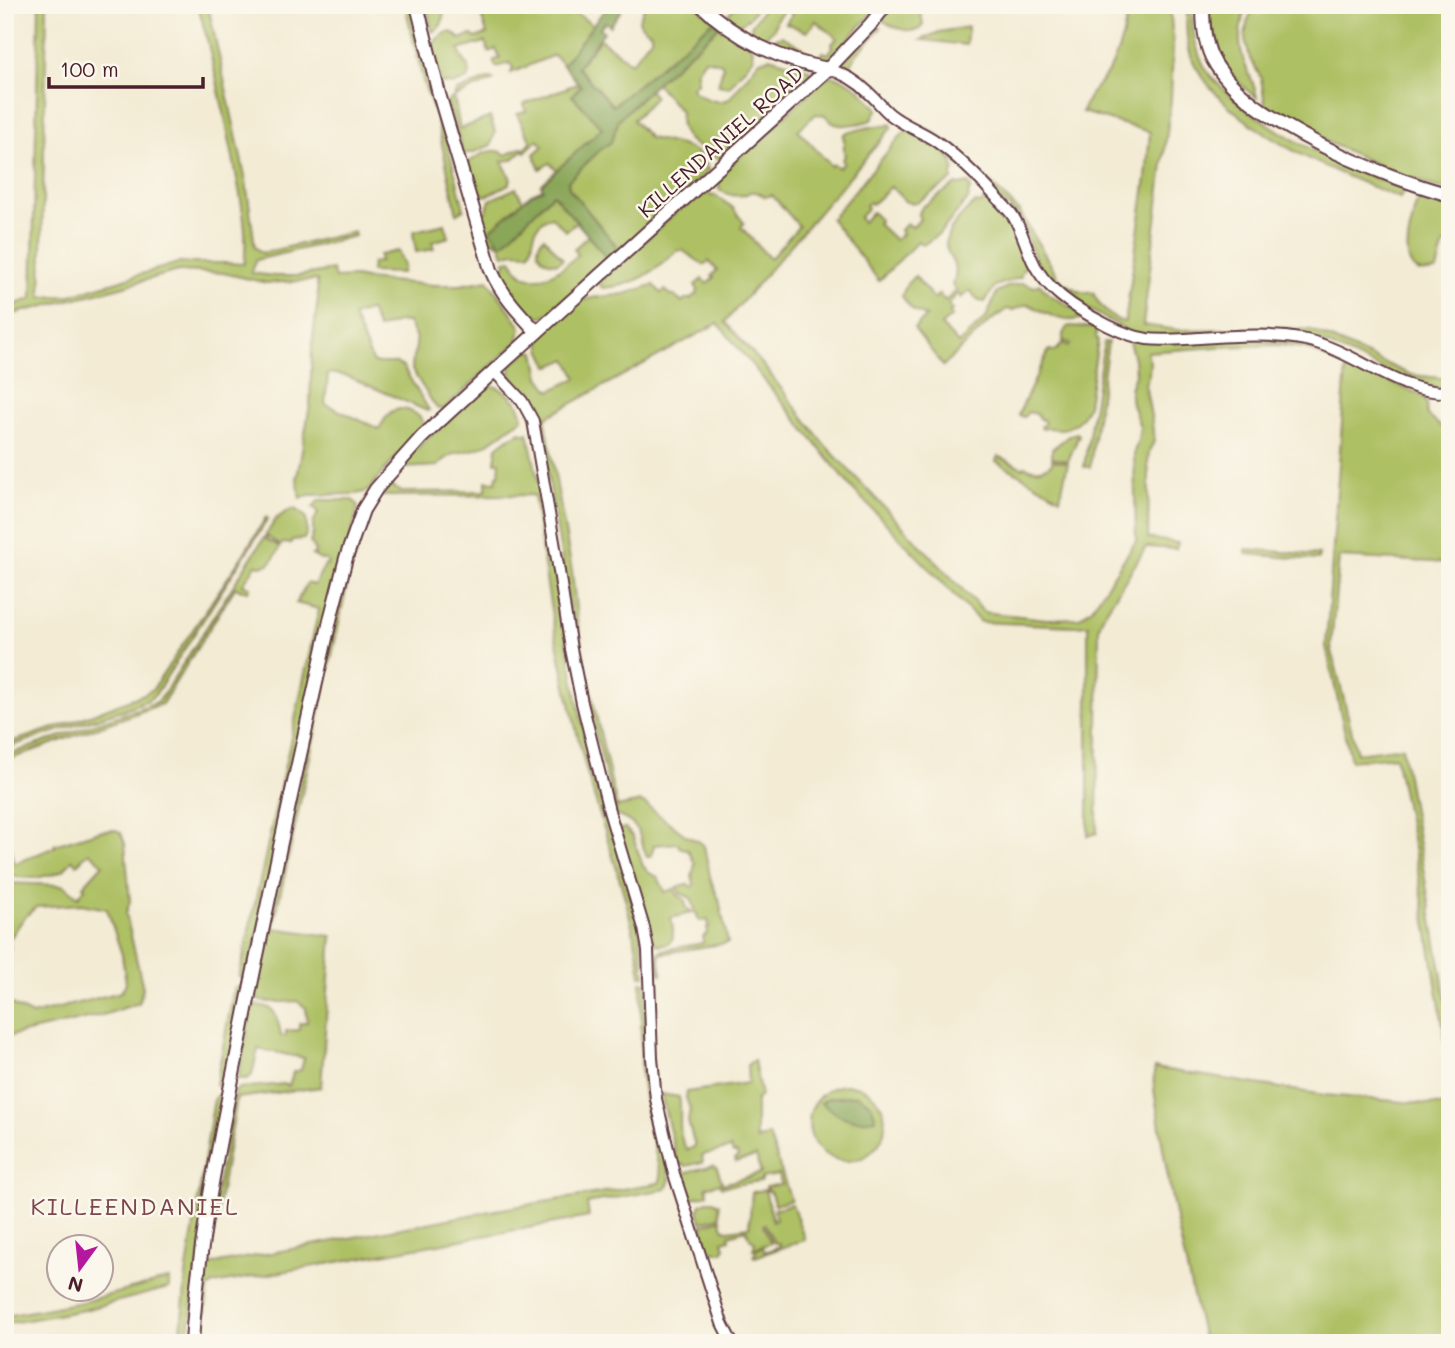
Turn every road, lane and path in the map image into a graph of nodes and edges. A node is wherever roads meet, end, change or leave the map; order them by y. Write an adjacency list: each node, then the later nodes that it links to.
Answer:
1 (417, 5): 7 (street)
2 (701, 5): 5 (street)
3 (886, 5): 5 (street, KILLENDANIEL ROAD)
4 (1202, 5): 6 (street)
5 (828, 69): 7 (street, KILLENDANIEL ROAD); 9 (street)
6 (1450, 195)
7 (537, 332): 8 (street, KILLENDANIEL ROAD)
8 (494, 371): 10 (street, KILLENDANIEL ROAD); 11 (street)
9 (1450, 391)
10 (192, 1343)
11 (732, 1343)

